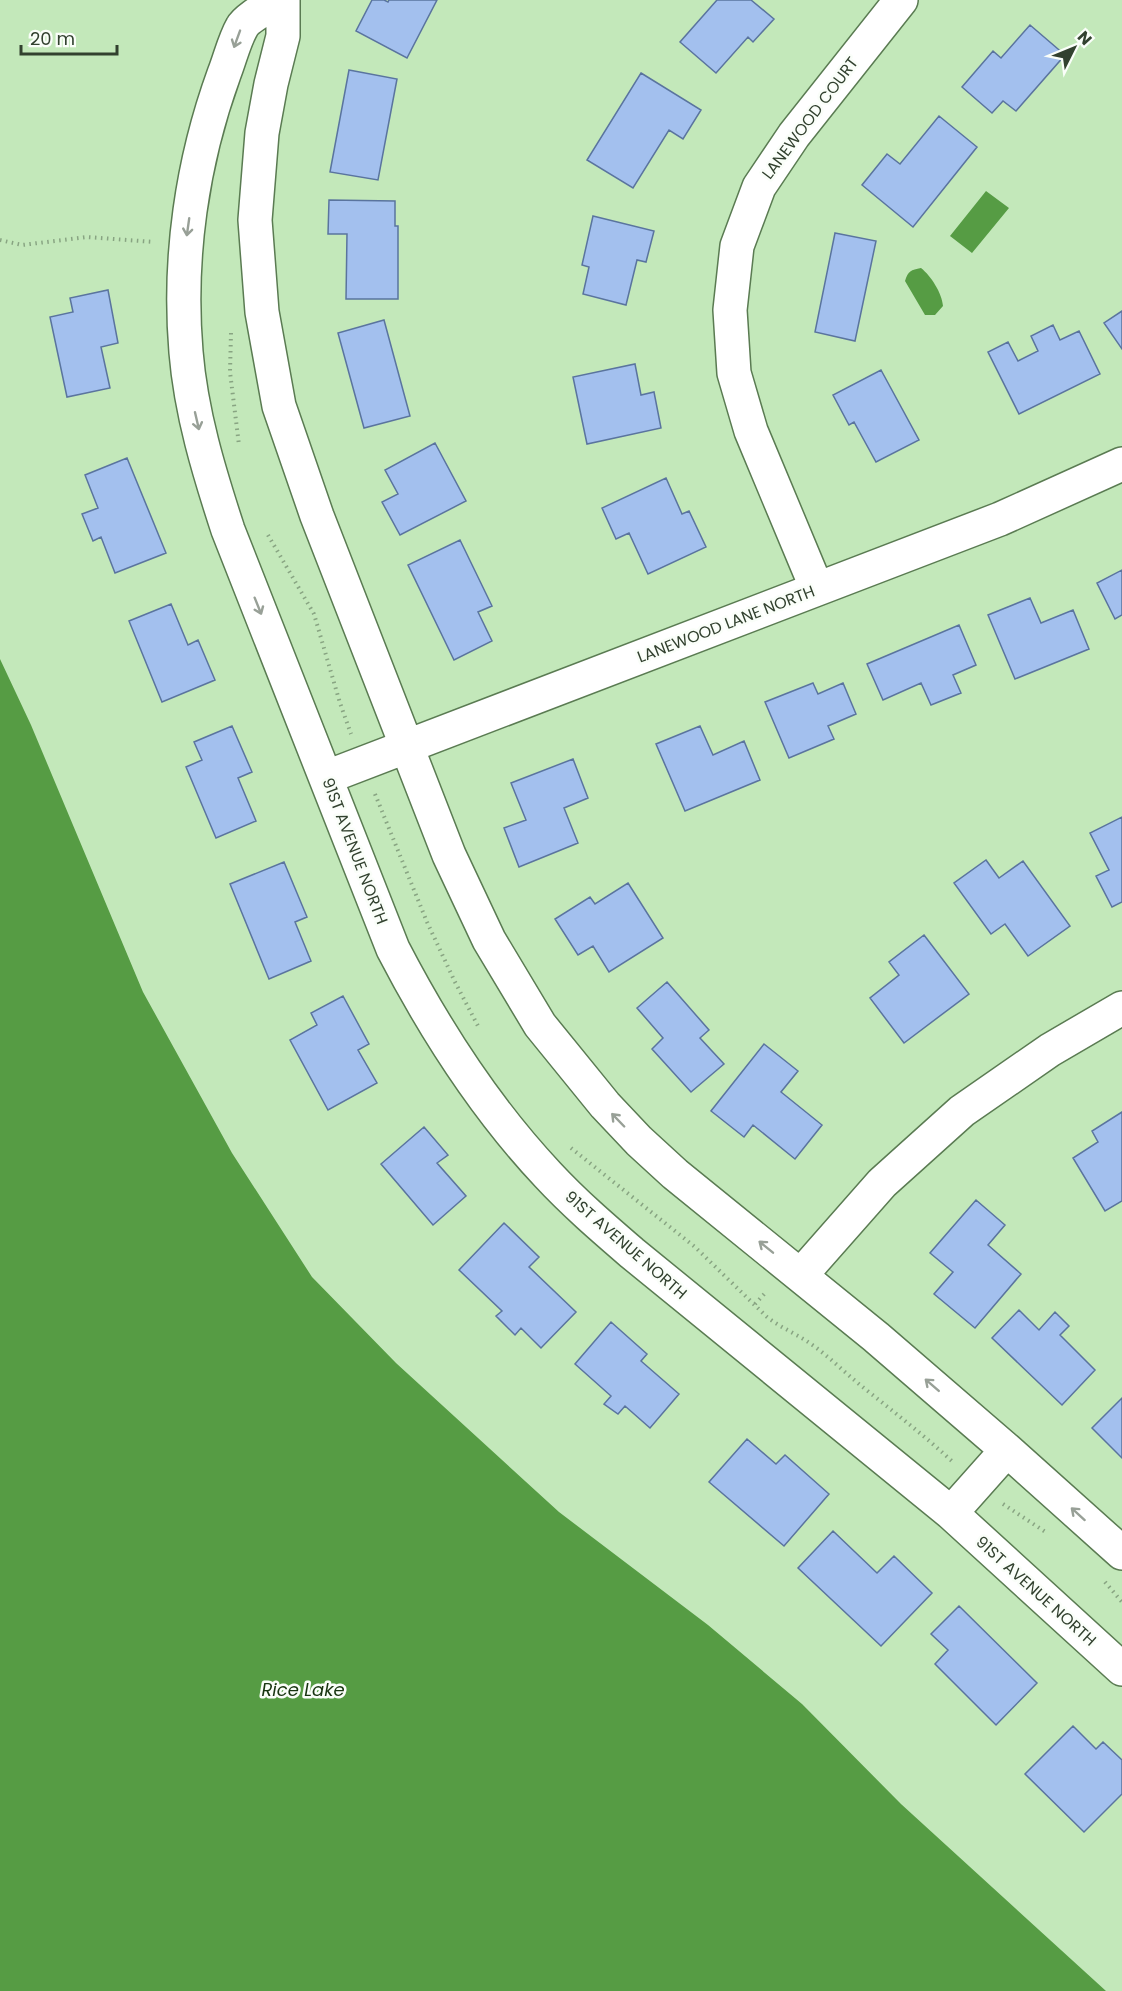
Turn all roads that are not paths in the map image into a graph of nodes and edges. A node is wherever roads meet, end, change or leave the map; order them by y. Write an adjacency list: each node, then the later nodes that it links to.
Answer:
1 (278, 0): 7 (street, 91ST AVENUE NORTH, one-way to 7)
2 (283, 0): 6 (street)
3 (901, 0): 5 (street, LANEWOOD COURT)
4 (1122, 464): 5 (street, LANEWOOD LANE NORTH)
5 (818, 589): 6 (street, LANEWOOD LANE NORTH)
6 (406, 747): 7 (street, LANEWOOD LANE NORTH); 9 (street, one-way to 6)
7 (327, 777): 11 (street, 91ST AVENUE NORTH)
8 (1122, 1008): 9 (street)
9 (801, 1275): 10 (street, one-way to 9)
10 (1007, 1450): 11 (street); 12 (street, one-way to 10)
11 (951, 1513): 13 (street, 91ST AVENUE NORTH)
12 (1122, 1553)
13 (1122, 1669)

